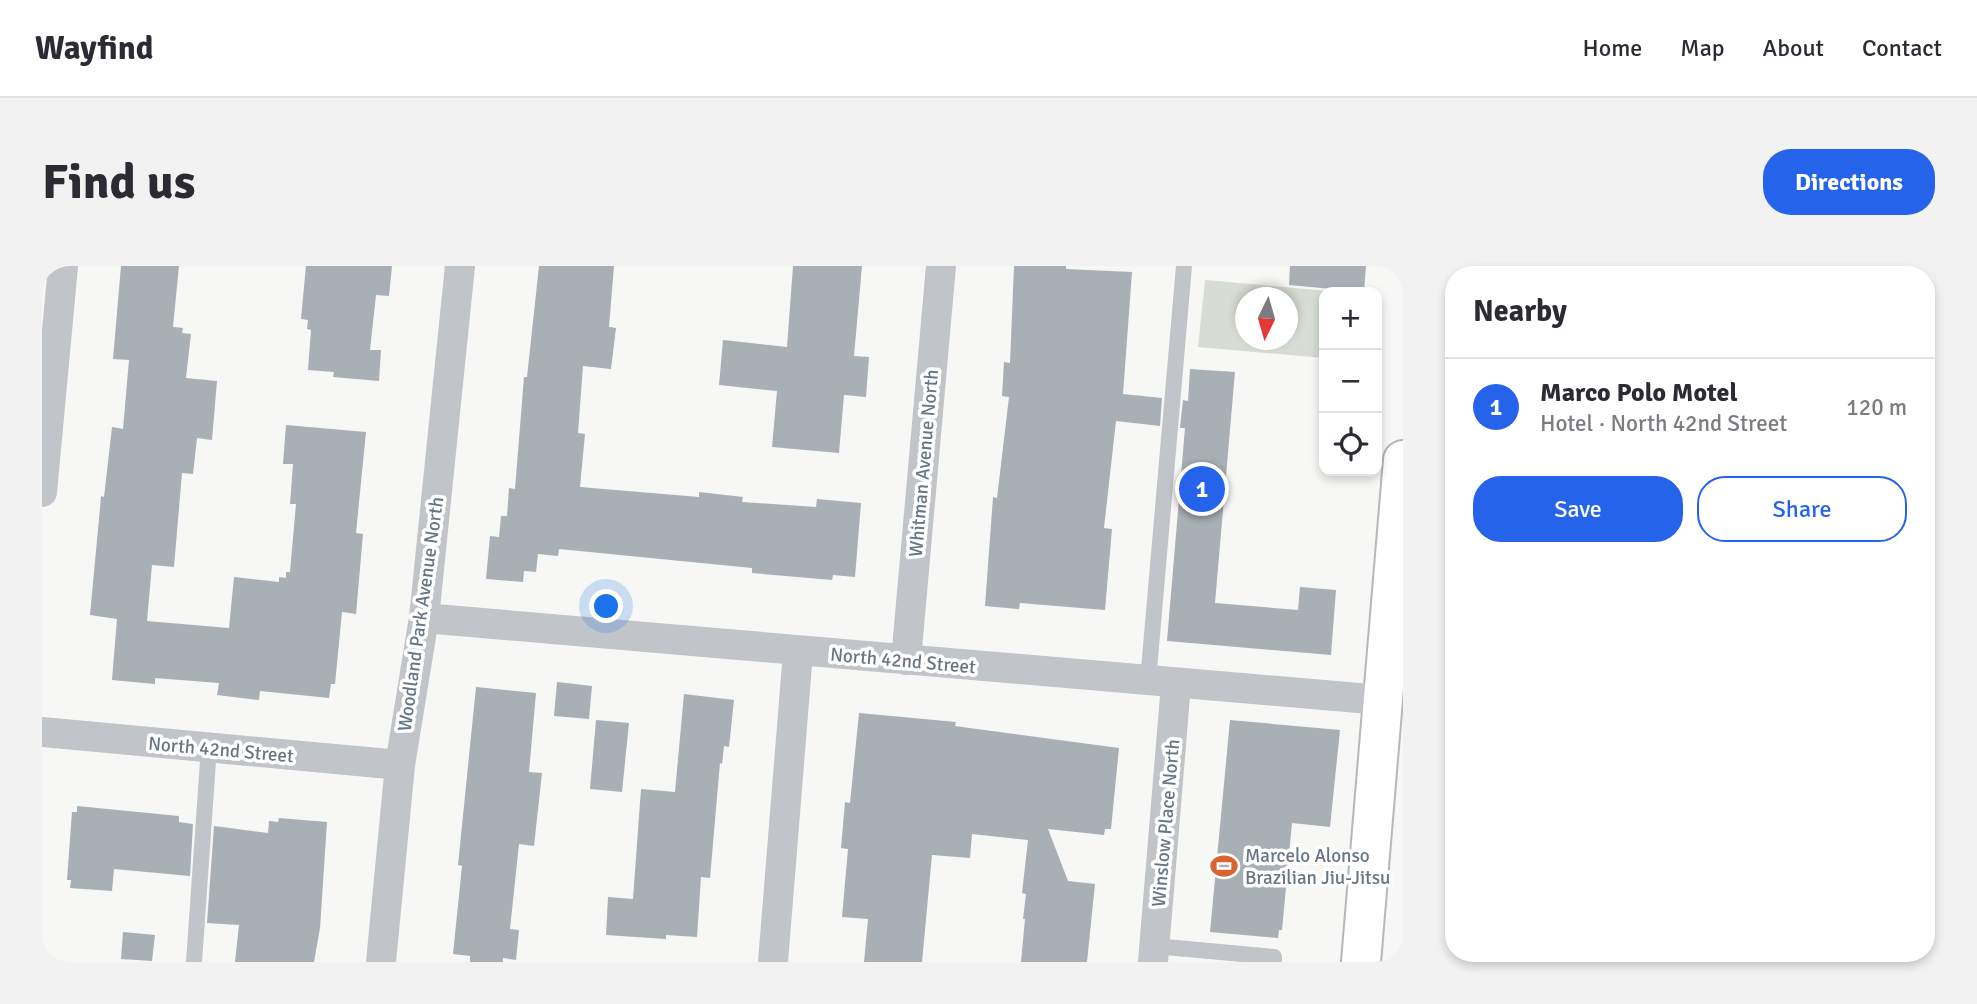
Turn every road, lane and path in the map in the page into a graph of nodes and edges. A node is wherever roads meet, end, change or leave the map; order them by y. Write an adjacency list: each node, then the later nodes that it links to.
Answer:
1 (63, 266): 6 (street)
2 (460, 266): 7 (street, Woodland Park Avenue North)
3 (941, 266): 9 (street, Whitman Avenue North)
4 (1184, 266): 10 (lane)
5 (1403, 460): 11 (highway)
6 (42, 492)
7 (424, 618): 8 (street, North 42nd Street); 14 (street, Woodland Park Avenue North)
8 (798, 652): 9 (street, North 42nd Street); 18 (street)
9 (906, 660): 10 (street, North 42nd Street)
10 (1162, 683): 11 (street, North 42nd Street); 15 (street, Winslow Place North)
11 (1382, 700): 20 (highway)
12 (42, 732): 13 (street, North 42nd Street)
13 (209, 747): 14 (street, North 42nd Street); 16 (lane)
14 (400, 765): 17 (street, Woodland Park Avenue North)
15 (1154, 954): 19 (lane)
16 (194, 962)
17 (382, 962)
18 (773, 962)
19 (1274, 962)
20 (1361, 962)

